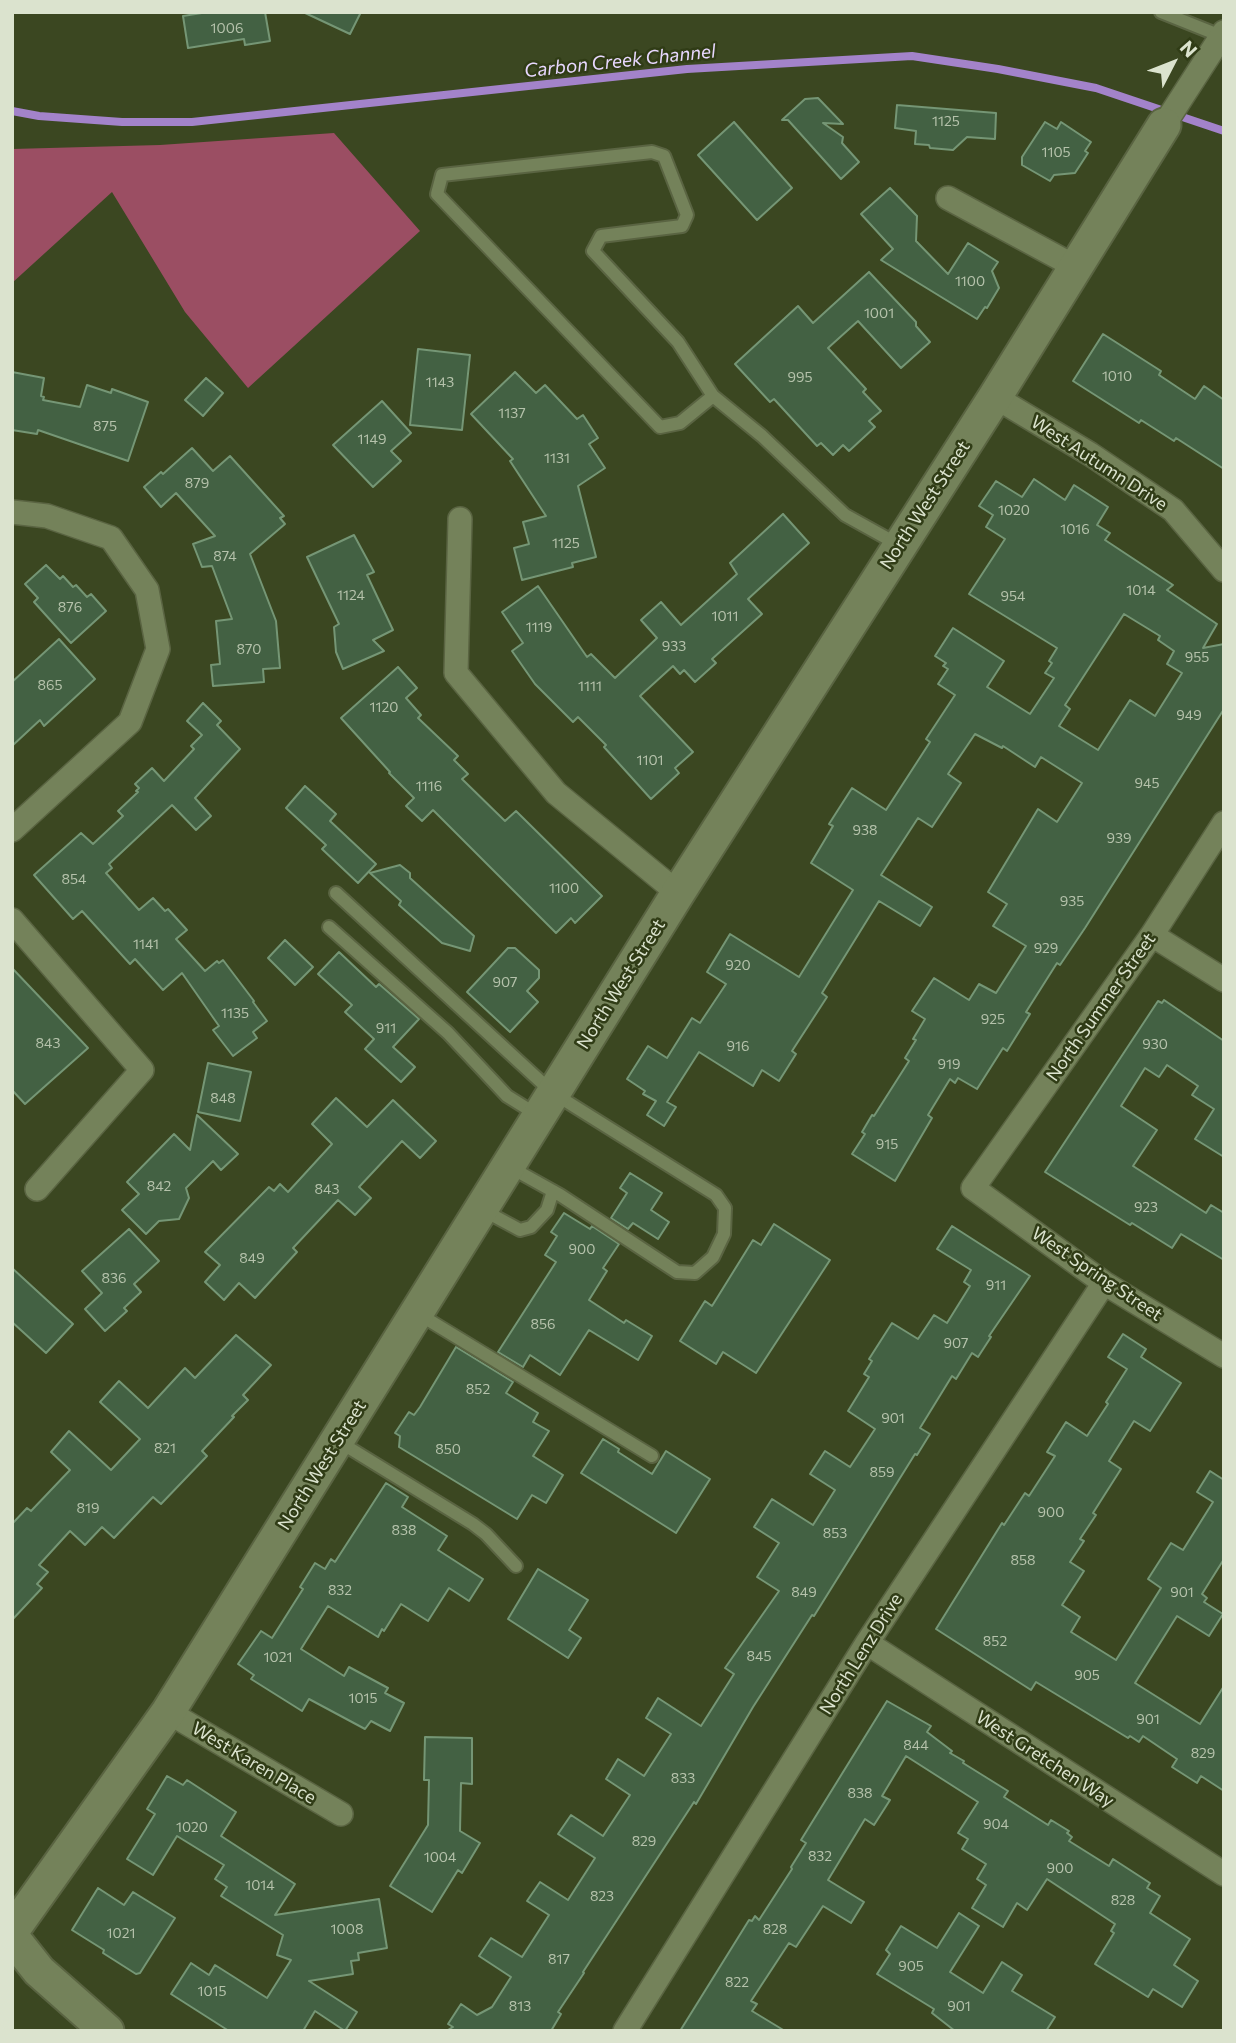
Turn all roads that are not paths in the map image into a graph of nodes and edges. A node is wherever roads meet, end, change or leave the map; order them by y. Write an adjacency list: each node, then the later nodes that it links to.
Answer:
1 (1161, 12): 2 (lane)
2 (1223, 34): 3 (street, North West Street)
3 (1164, 125): 5 (street, North West Street)
4 (948, 198): 5 (street)
5 (1074, 266): 7 (street, North West Street)
6 (713, 396): 6 (lane); 10 (lane)
7 (995, 397): 10 (street, North West Street); 11 (street, West Autumn Drive)
8 (12, 512): 13 (street)
9 (460, 519): 15 (street)
10 (900, 545): 15 (street, North West Street)
11 (1224, 570)
12 (1224, 823): 18 (street, North Summer Street)
13 (12, 830)
14 (336, 892): 20 (lane)
15 (678, 893): 20 (street, North West Street)
16 (12, 920): 23 (street)
17 (329, 927): 20 (lane)
18 (1152, 935): 19 (street); 22 (street, North Summer Street)
19 (1224, 979)
20 (546, 1104): 21 (street, North West Street); 24 (lane)
21 (508, 1166): 24 (lane); 25 (street, North West Street)
22 (973, 1188): 26 (street, West Spring Street)
23 (37, 1189)
24 (553, 1191): 25 (lane)
25 (481, 1209): 27 (street, North West Street)
26 (1104, 1283): 28 (street, West Spring Street); 32 (street, North Lenz Drive)
27 (417, 1312): 29 (street, North West Street); 30 (lane)
28 (1224, 1356)
29 (337, 1440): 31 (lane); 33 (street, North West Street)
30 (652, 1456)
31 (516, 1566)
32 (867, 1643): 35 (street, West Gretchen Way); 39 (street, North Lenz Drive)
33 (168, 1712): 34 (street, West Karen Place); 36 (street, North West Street)
34 (341, 1814)
35 (1224, 1874)
36 (12, 1931)
37 (12, 1937): 38 (street)
38 (107, 2031)
39 (625, 2031)

